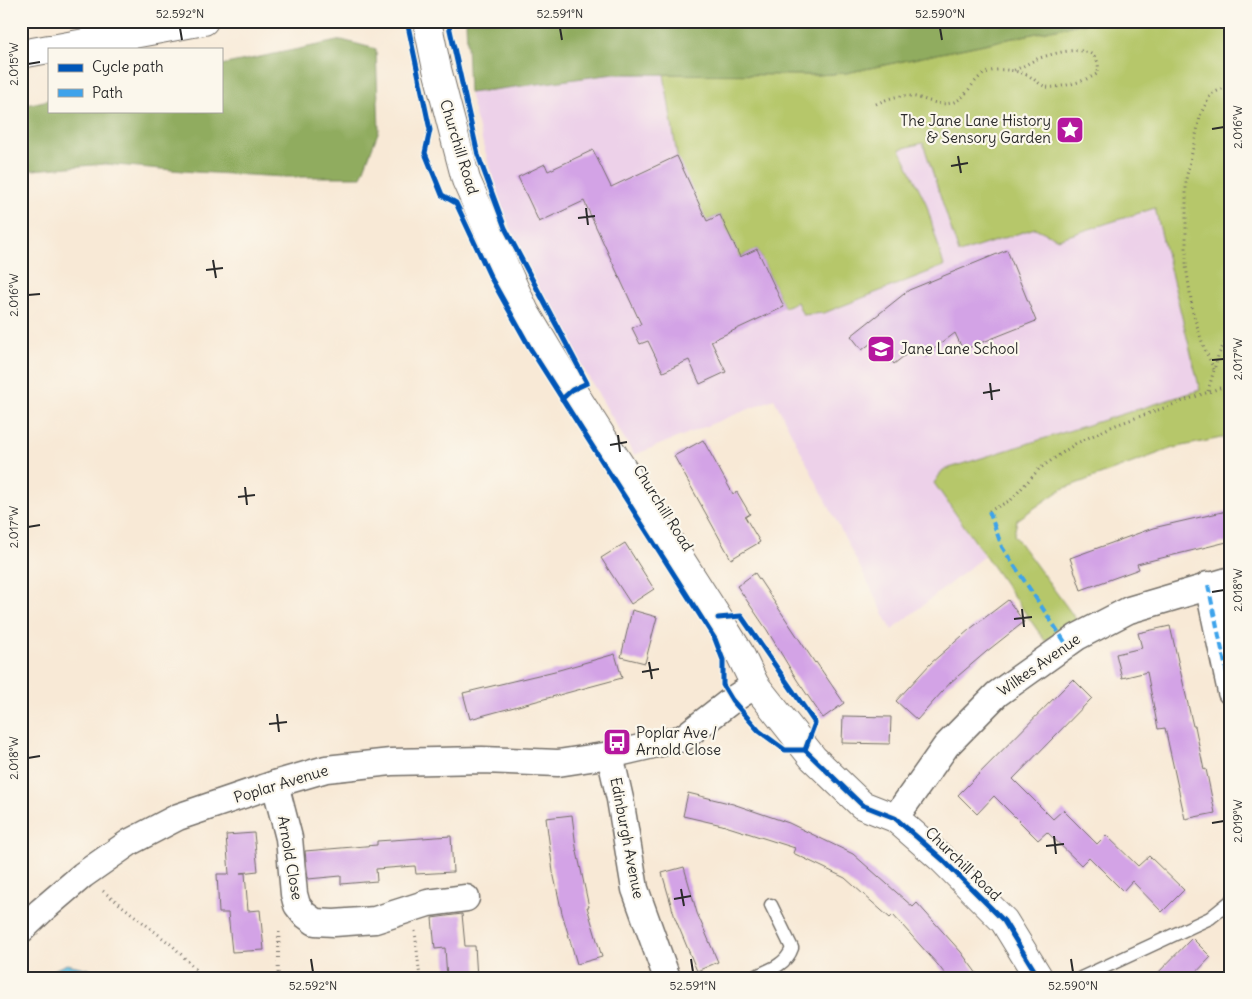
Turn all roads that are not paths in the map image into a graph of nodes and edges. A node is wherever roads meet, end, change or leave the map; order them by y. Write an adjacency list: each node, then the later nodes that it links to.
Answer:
1 (204, 21): 3 (main road)
2 (426, 21): 7 (main road, Churchill Road)
3 (56, 48)
4 (48, 50): 5 (main road)
5 (21, 54)
6 (1220, 583): 8 (street); 11 (street, Wilkes Avenue)
7 (755, 685): 9 (street, Poplar Avenue); 11 (main road, Churchill Road)
8 (1231, 692)
9 (610, 755): 10 (street, Poplar Avenue); 16 (street, Edinburgh Avenue)
10 (274, 784): 12 (street, Arnold Close); 15 (street, Poplar Avenue)
11 (895, 818): 18 (main road, Churchill Road)
12 (466, 898)
13 (1231, 901): 19 (lane)
14 (770, 905): 17 (lane)
15 (21, 930)
16 (667, 978)
17 (751, 978)
18 (1039, 978)
19 (1082, 978)

